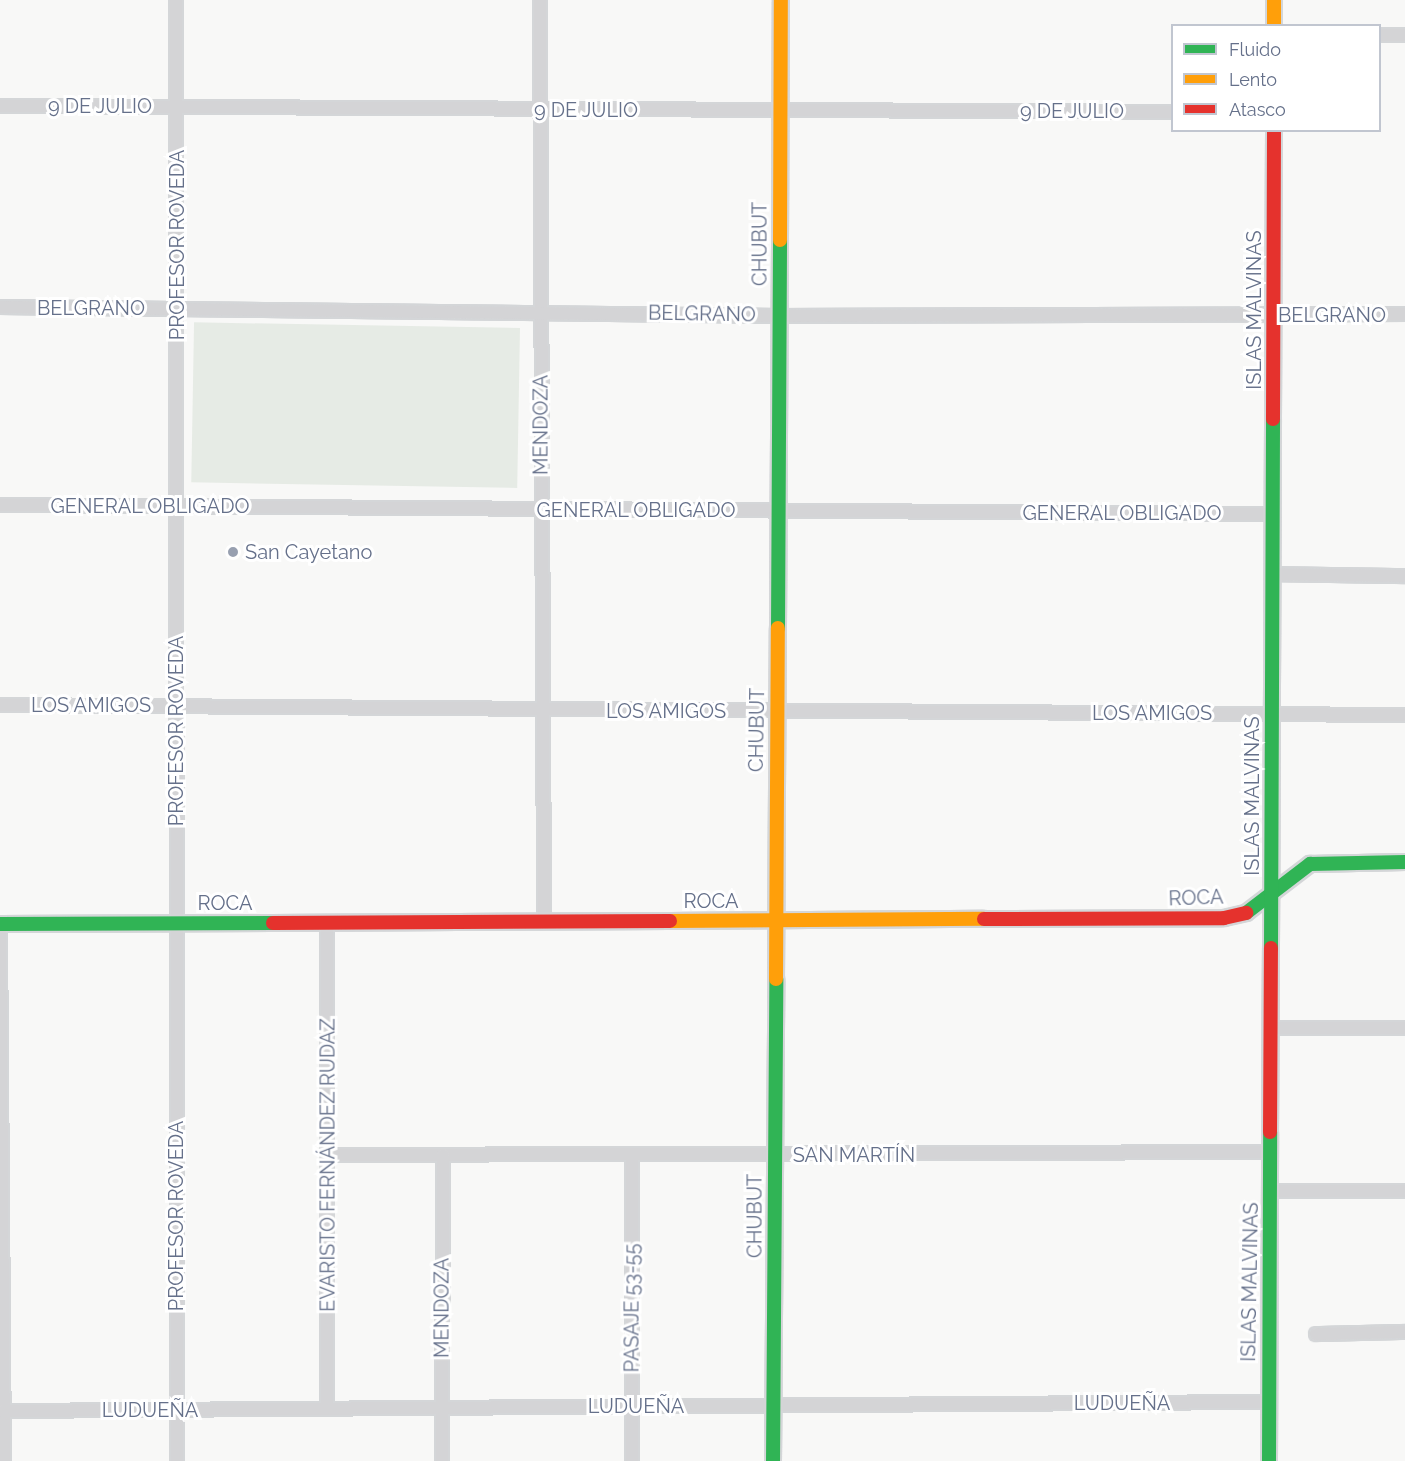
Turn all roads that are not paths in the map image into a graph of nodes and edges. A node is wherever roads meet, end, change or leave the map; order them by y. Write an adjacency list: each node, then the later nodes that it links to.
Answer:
1 (176, 0): 9 (street, PROFESOR ROVEDA)
2 (540, 0): 10 (street, MENDOZA)
3 (781, 0): 11 (street, CHUBUT)
4 (1274, 0): 5 (street)
5 (1274, 24)
6 (1381, 35): 7 (street)
7 (1405, 35)
8 (0, 106): 9 (street, 9 DE JULIO)
9 (176, 106): 10 (street, 9 DE JULIO); 15 (street, PROFESOR ROVEDA)
10 (540, 110): 11 (street, 9 DE JULIO); 16 (street, MENDOZA)
11 (780, 110): 12 (street, 9 DE JULIO); 19 (street, CHUBUT)
12 (1171, 112)
13 (1274, 132): 18 (street, ISLAS MALVINAS)
14 (0, 308): 15 (street, BELGRANO)
15 (178, 309): 16 (street, BELGRANO); 21 (street, PROFESOR ROVEDA)
16 (542, 311): 19 (street, BELGRANO); 22 (street, MENDOZA)
17 (1405, 314): 18 (street, BELGRANO)
18 (1273, 315): 19 (street, BELGRANO); 24 (street, ISLAS MALVINAS)
19 (779, 316): 23 (street, CHUBUT)
20 (0, 505): 21 (street, GENERAL OBLIGADO)
21 (177, 506): 22 (street, GENERAL OBLIGADO); 28 (street, PROFESOR ROVEDA)
22 (542, 509): 23 (street, GENERAL OBLIGADO); 29 (street, MENDOZA)
23 (778, 511): 24 (street, GENERAL OBLIGADO); 30 (street, CHUBUT)
24 (1271, 514): 25 (street, ISLAS MALVINAS)
25 (1272, 574): 26 (street); 31 (street, ISLAS MALVINAS)
26 (1405, 576)
27 (0, 705): 28 (street, LOS AMIGOS)
28 (177, 705): 29 (street, LOS AMIGOS); 37 (street, PROFESOR ROVEDA)
29 (543, 710): 30 (street, LOS AMIGOS); 35 (street, MENDOZA)
30 (778, 712): 31 (street, LOS AMIGOS); 36 (street, CHUBUT)
31 (1272, 714): 32 (street, LOS AMIGOS); 34 (street, ISLAS MALVINAS)
32 (1405, 715)
33 (1405, 862): 34 (street, ROCA)
34 (1271, 891): 36 (street, ROCA); 40 (street, ISLAS MALVINAS)
35 (544, 921): 36 (street, ROCA); 38 (street, ROCA)
36 (774, 921): 46 (street, CHUBUT)
37 (175, 923): 38 (street, ROCA); 39 (street, ROCA); 58 (street, PROFESOR ROVEDA)
38 (327, 923): 43 (street, EVARISTO FERNÁNDEZ RUDAZ)
39 (0, 924): 47 (street)
40 (1271, 1028): 41 (street); 42 (street, ISLAS MALVINAS)
41 (1405, 1028)
42 (1271, 1152): 46 (street, SAN MARTÍN); 48 (street, ISLAS MALVINAS)
43 (329, 1155): 44 (street, SAN MARTÍN); 57 (street, EVARISTO FERNÁNDEZ RUDAZ)
44 (443, 1155): 45 (street, SAN MARTÍN); 56 (street, MENDOZA)
45 (632, 1155): 46 (street, SAN MARTÍN); 55 (street, PASAJE 53-55)
46 (774, 1155): 54 (street, CHUBUT)
47 (1, 1166): 52 (street)
48 (1271, 1191): 49 (street); 53 (street, ISLAS MALVINAS)
49 (1405, 1191)
50 (1405, 1332): 51 (street)
51 (1316, 1334)
52 (1, 1356): 59 (street)
53 (1268, 1402): 54 (street, LUDUEÑA); 65 (street, ISLAS MALVINAS)
54 (774, 1405): 55 (street, LUDUEÑA); 64 (street, CHUBUT)
55 (632, 1406): 56 (street, LUDUEÑA); 63 (street, PASAJE 53-55)
56 (442, 1407): 57 (street, LUDUEÑA); 62 (street, MENDOZA)
57 (327, 1408): 58 (street, LUDUEÑA)
58 (177, 1409): 59 (street, LUDUEÑA); 61 (street, PROFESOR ROVEDA)
59 (3, 1411): 60 (street)
60 (4, 1461)
61 (177, 1461)
62 (442, 1461)
63 (632, 1461)
64 (773, 1461)
65 (1269, 1461)

